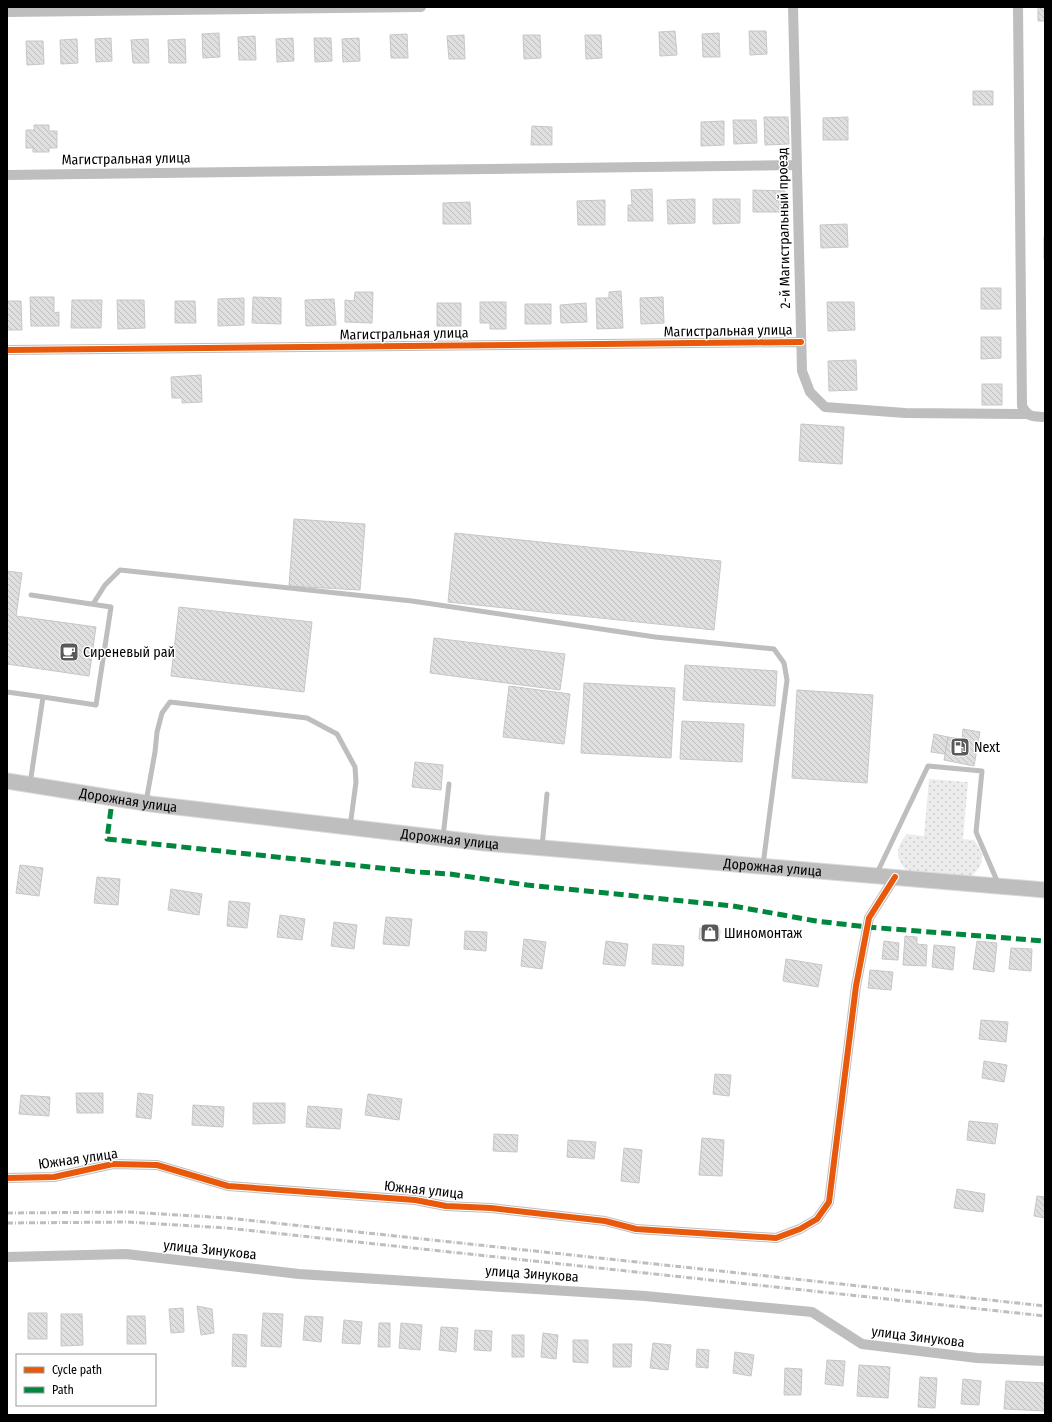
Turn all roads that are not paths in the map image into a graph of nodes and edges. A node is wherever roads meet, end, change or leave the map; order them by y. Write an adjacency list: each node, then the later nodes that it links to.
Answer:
1 (421, 7): 4 (street)
2 (793, 7): 5 (street, 2-й Магистральный проезд)
3 (1018, 7): 9 (street)
4 (7, 12)
5 (797, 165): 6 (street, Магистральная улица); 7 (street, 2-й Магистральный проезд)
6 (7, 175)
7 (801, 342): 8 (street, Магистральная улица); 9 (street, 2-й Магистральный проезд)
8 (7, 350)
9 (1027, 414): 10 (street, 2-й Магистральный проезд)
10 (1045, 417)
11 (31, 595): 12 (lane)
12 (93, 604): 14 (lane); 23 (lane)
13 (7, 692): 14 (lane)
14 (43, 698): 17 (lane)
15 (7, 781): 17 (main road, Дорожная улица)
16 (449, 784): 21 (lane)
17 (30, 785): 19 (main road, Дорожная улица)
18 (547, 794): 22 (lane)
19 (146, 804): 20 (main road, Дорожная улица); 20 (lane)
20 (350, 827): 21 (main road, Дорожная улица)
21 (443, 838): 22 (main road, Дорожная улица)
22 (542, 848): 23 (main road, Дорожная улица)
23 (763, 866): 24 (main road, Дорожная улица)
24 (876, 876): 25 (main road, Дорожная улица); 26 (lane)
25 (895, 877): 26 (main road, Дорожная улица); 28 (street, Южная улица)
26 (999, 886): 27 (main road, Дорожная улица)
27 (1045, 890)
28 (7, 1178)
29 (7, 1258): 30 (street, улица Зинукова)
30 (1045, 1361)

